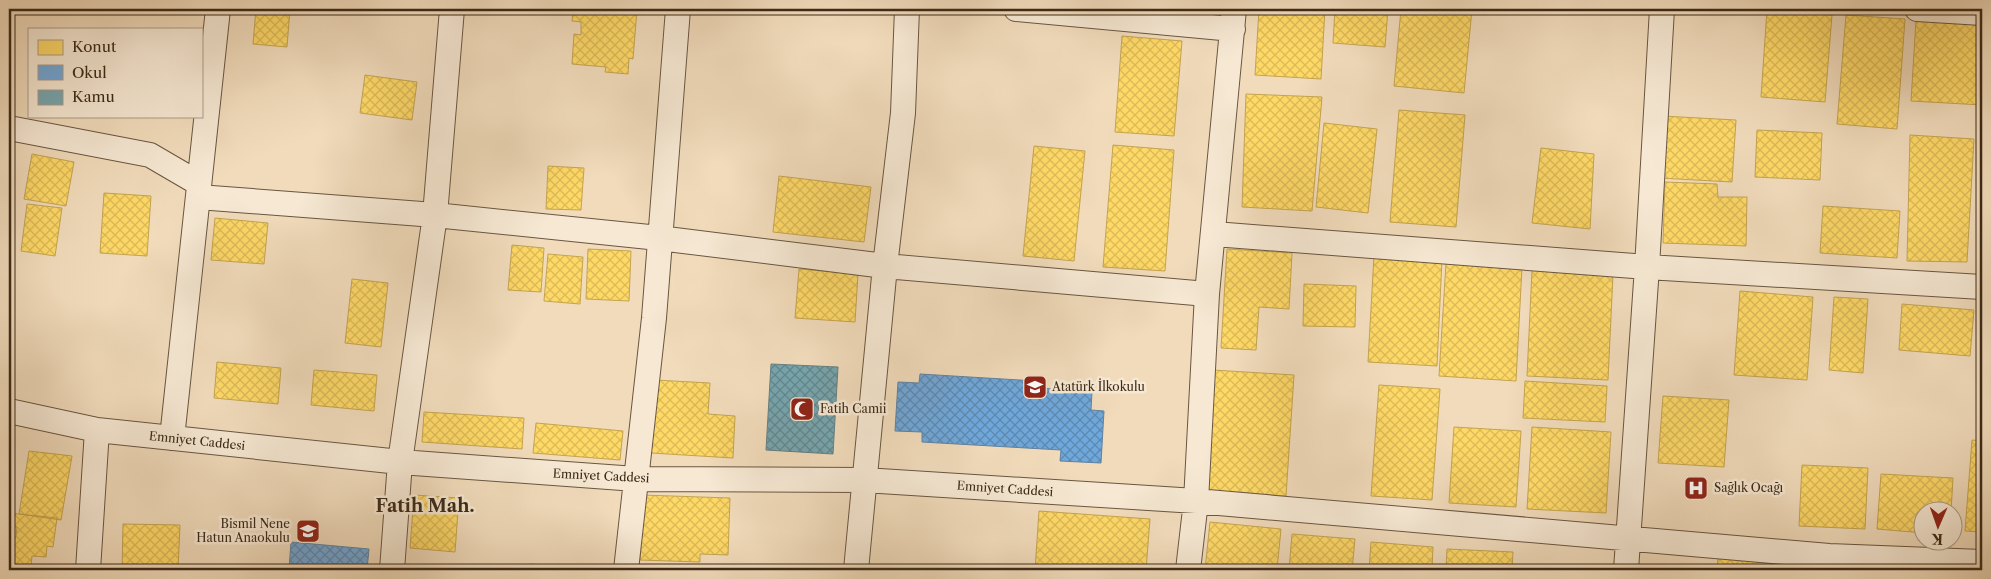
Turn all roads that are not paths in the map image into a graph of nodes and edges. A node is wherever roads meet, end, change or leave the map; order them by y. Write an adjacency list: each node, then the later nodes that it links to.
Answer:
1 (218, 9): 11 (street)
2 (452, 9): 12 (street)
3 (678, 9): 14 (street)
4 (908, 9): 15 (street)
5 (1016, 9): 9 (street)
6 (1662, 9): 16 (street)
7 (1917, 9): 8 (street)
8 (1982, 13)
9 (1234, 19): 13 (street)
10 (9, 128): 11 (street)
11 (198, 190): 12 (street); 21 (street)
12 (436, 215): 14 (street); 22 (street)
13 (1214, 234): 16 (street); 18 (street)
14 (660, 238): 15 (street); 23 (street)
15 (885, 266): 18 (street); 24 (street)
16 (1648, 267): 17 (street); 26 (street)
17 (1982, 287)
18 (1207, 294): 25 (street)
19 (9, 411): 20 (street, Emniyet Caddesi)
20 (97, 430): 21 (street, Emniyet Caddesi); 28 (street)
21 (172, 438): 22 (street, Emniyet Caddesi)
22 (400, 462): 23 (street, Emniyet Caddesi); 29 (street)
23 (636, 479): 24 (street, Emniyet Caddesi); 30 (street)
24 (864, 480): 25 (street, Emniyet Caddesi); 31 (street)
25 (1196, 501): 26 (street, Emniyet Caddesi); 32 (street)
26 (1627, 538): 27 (street, Emniyet Caddesi); 33 (street)
27 (1982, 562)
28 (88, 570)
29 (392, 570)
30 (626, 570)
31 (856, 570)
32 (1188, 570)
33 (1626, 570)

